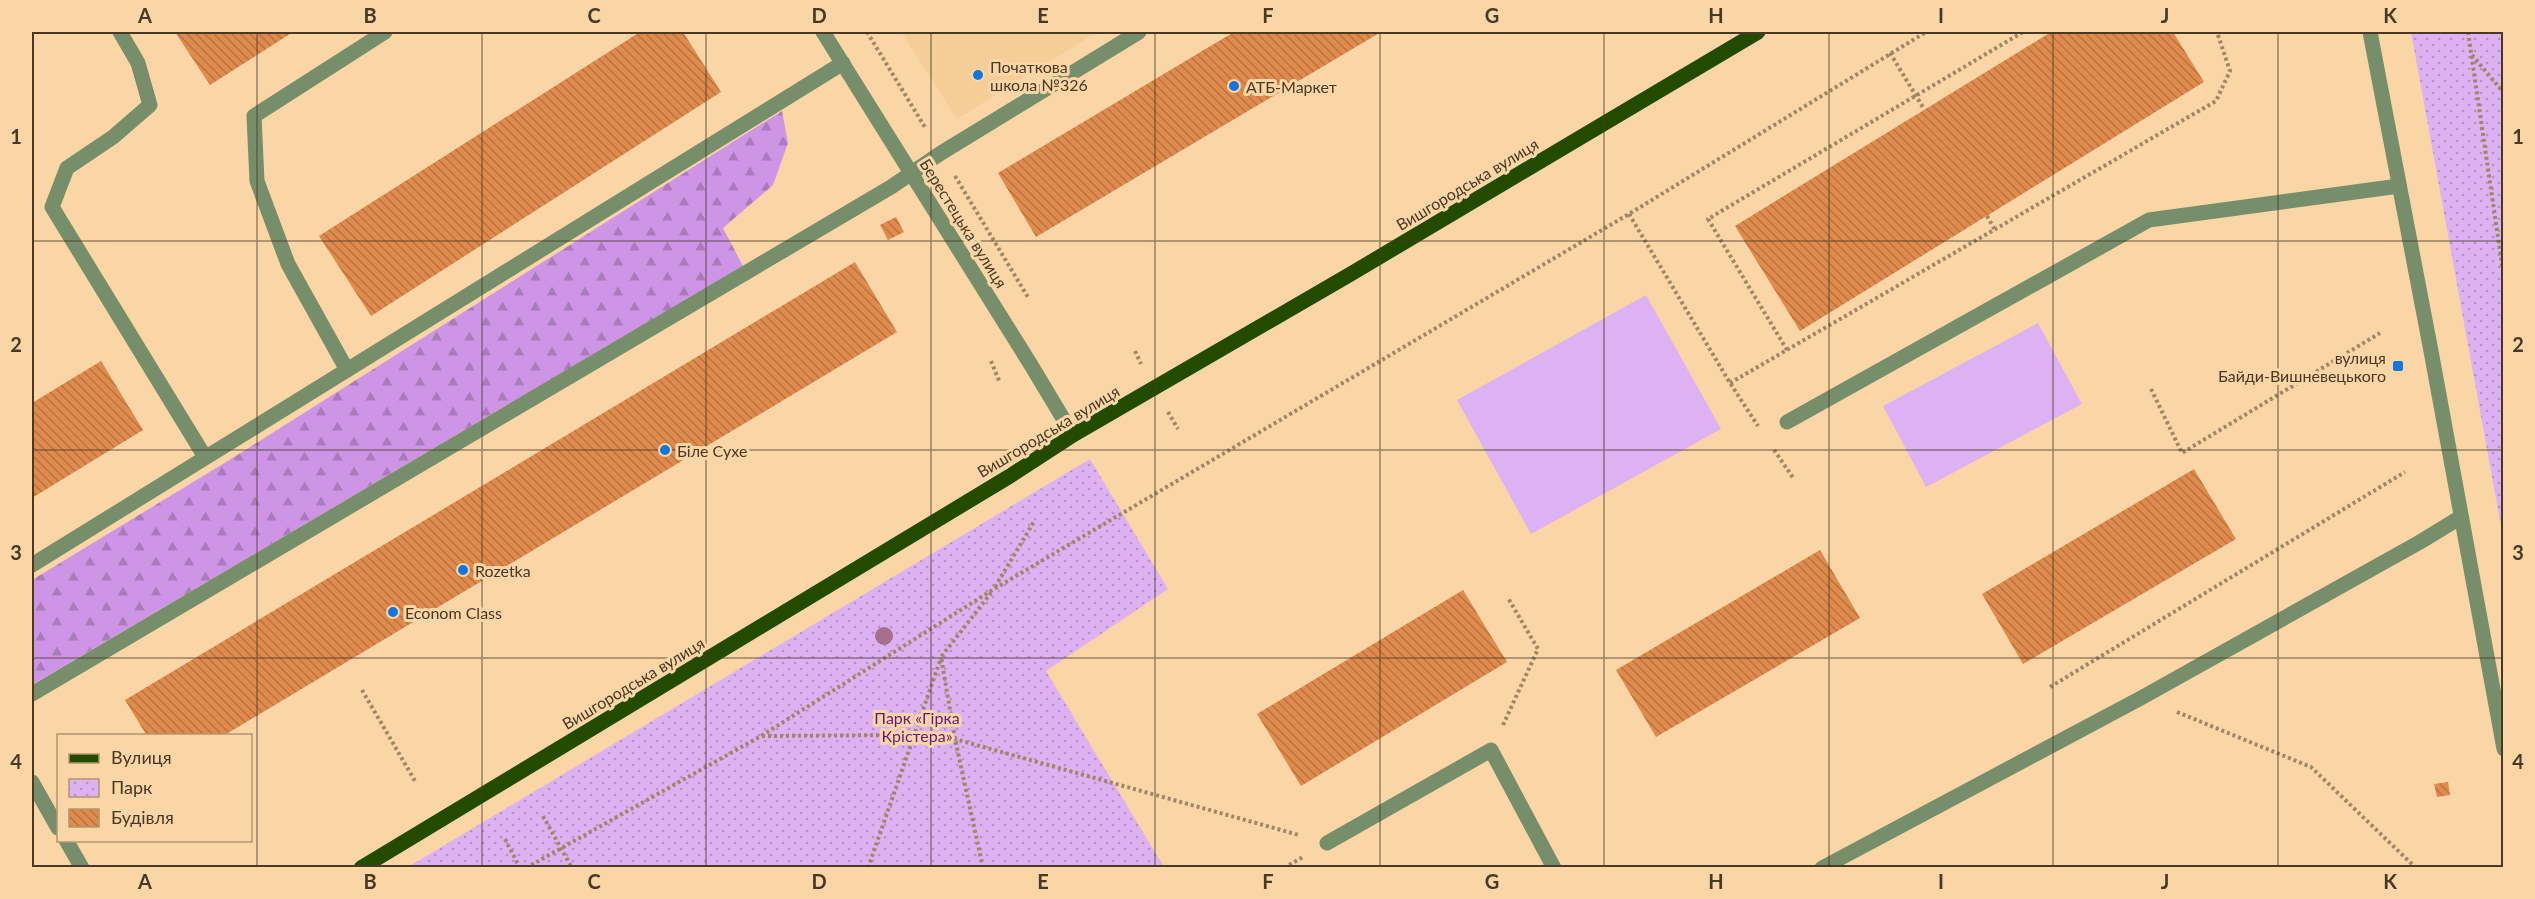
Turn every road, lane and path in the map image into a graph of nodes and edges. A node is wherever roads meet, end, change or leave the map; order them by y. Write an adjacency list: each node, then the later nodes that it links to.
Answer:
1 (120, 32): 32 (street)
2 (385, 32): 25 (street)
3 (823, 32): 13 (street, Берестецька вулиця)
4 (1139, 32): 17 (street)
5 (1758, 32): 30 (main road, Вишгородська вулиця)
6 (1926, 32): 11 (path)
7 (2023, 32): 15 (path)
8 (2217, 32): 21 (path)
9 (2370, 32): 18 (street)
10 (2468, 32): 12 (path)
11 (1890, 53): 15 (path); 19 (path)
12 (2472, 54): 14 (path); 22 (path)
13 (843, 63): 17 (street, Берестецька вулиця); 25 (street)
14 (2504, 93)
15 (1916, 94): 16 (path); 24 (path)
16 (1924, 109)
17 (912, 174): 30 (street, Берестецька вулиця); 43 (street)
18 (2399, 186): 28 (street); 35 (street)
19 (1629, 214): 26 (path); 38 (path)
20 (1987, 216): 21 (path)
21 (1995, 230): 24 (path)
22 (2504, 278)
23 (2380, 333): 27 (path)
24 (1787, 350): 26 (path)
25 (347, 370): 32 (street)
26 (1730, 383): 29 (path)
27 (2151, 389)
28 (1787, 422)
29 (1761, 431)
30 (1073, 435): 59 (main road, Вишгородська вулиця)
31 (1768, 440): 34 (path)
32 (205, 457): 37 (street)
33 (2405, 472): 41 (path)
34 (1794, 479)
35 (2461, 517): 44 (street); 48 (street)
36 (1035, 520): 38 (path)
37 (32, 565)
38 (994, 589): 40 (path); 46 (path)
39 (1508, 598): 49 (path)
40 (941, 657): 45 (path); 47 (path)
41 (2050, 687)
42 (362, 690): 50 (path)
43 (32, 694)
44 (2141, 698): 66 (street); 67 (path)
45 (914, 735): 46 (path); 47 (path); 63 (path)
46 (761, 736): 57 (path)
47 (955, 739): 56 (path); 64 (path)
48 (2504, 749)
49 (1491, 750): 56 (street); 65 (street)
50 (415, 781)
51 (32, 782): 53 (street)
52 (543, 816): 57 (path)
53 (57, 826)
54 (505, 839): 60 (path)
55 (67, 842): 58 (street)
56 (1327, 843)
57 (561, 847): 61 (path); 62 (path)
58 (82, 867)
59 (361, 867)
60 (520, 867)
61 (526, 867)
62 (572, 867)
63 (868, 867)
64 (983, 867)
65 (1554, 867)
66 (1822, 867)
67 (2416, 867)

